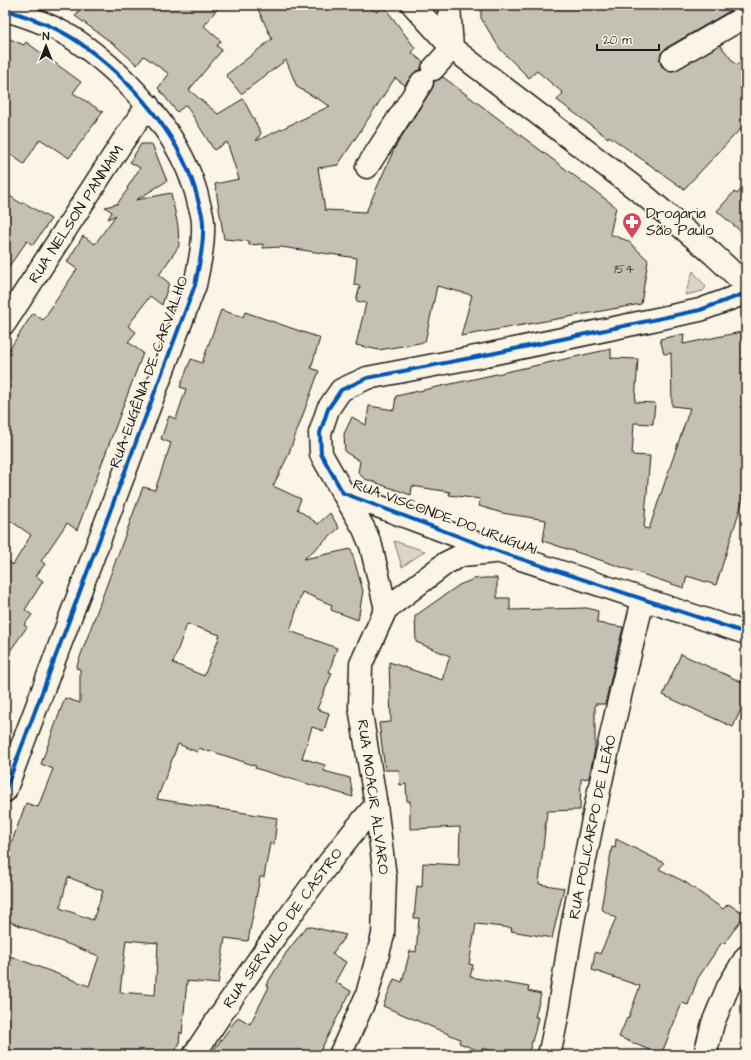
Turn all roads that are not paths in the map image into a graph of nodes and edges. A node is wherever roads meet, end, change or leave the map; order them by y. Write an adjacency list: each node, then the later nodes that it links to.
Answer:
1 (413, 5): 5 (street)
2 (449, 5): 5 (street)
3 (5, 10): 7 (street, RUA EUGÊNIA DE CARVALHO)
4 (746, 16): 6 (street)
5 (452, 48): 8 (street); 9 (street)
6 (672, 59)
7 (148, 106): 11 (street, RUA NELSON PANNAIM); 17 (street, RUA EUGÊNIA DE CARVALHO)
8 (367, 167)
9 (746, 285)
10 (746, 293): 12 (street, RUA VISCONDE DO URUGUAI)
11 (5, 323)
12 (343, 493): 13 (street, RUA VISCONDE DO URUGUAI); 15 (street)
13 (500, 552): 14 (street, RUA VISCONDE DO URUGUAI); 15 (street, RUA MOACIR ÁLVARO)
14 (644, 600): 16 (street, RUA VISCONDE DO URUGUAI); 22 (street, RUA POLICARPO DE LEÃO)
15 (386, 609): 18 (street, RUA MOACIR ÁLVARO)
16 (746, 633)
17 (5, 791)
18 (376, 805): 20 (street, RUA SERVULO DE CASTRO); 21 (street, RUA MOACIR ÁLVARO)
19 (746, 957): 23 (street)
20 (194, 1055)
21 (340, 1055)
22 (549, 1055)
23 (705, 1055)

